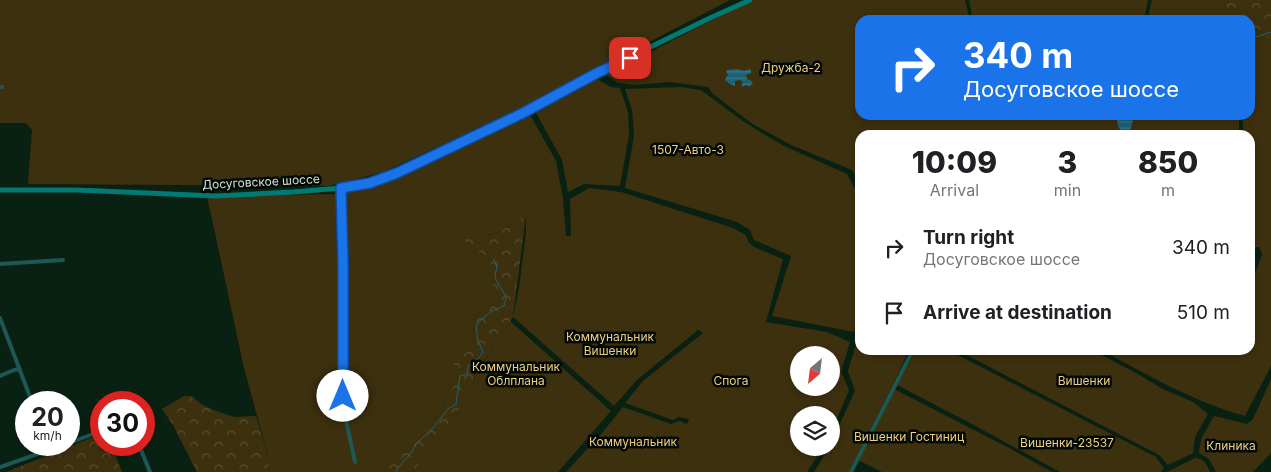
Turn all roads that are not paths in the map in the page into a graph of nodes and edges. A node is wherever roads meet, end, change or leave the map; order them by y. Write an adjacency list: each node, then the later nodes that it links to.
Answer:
1 (750, 0): 2 (main road, Досуговское шоссе)
2 (341, 188): 3 (main road, Досуговское шоссе); 13 (street)
3 (0, 190)
4 (63, 260): 5 (street)
5 (0, 264)
6 (0, 318): 8 (street)
7 (910, 355): 16 (street)
8 (20, 369): 9 (street); 10 (street)
9 (0, 376)
10 (28, 391)
11 (32, 456): 14 (street)
12 (143, 456): 15 (street)
13 (355, 462)
14 (0, 467)
15 (150, 472)
16 (851, 472)

